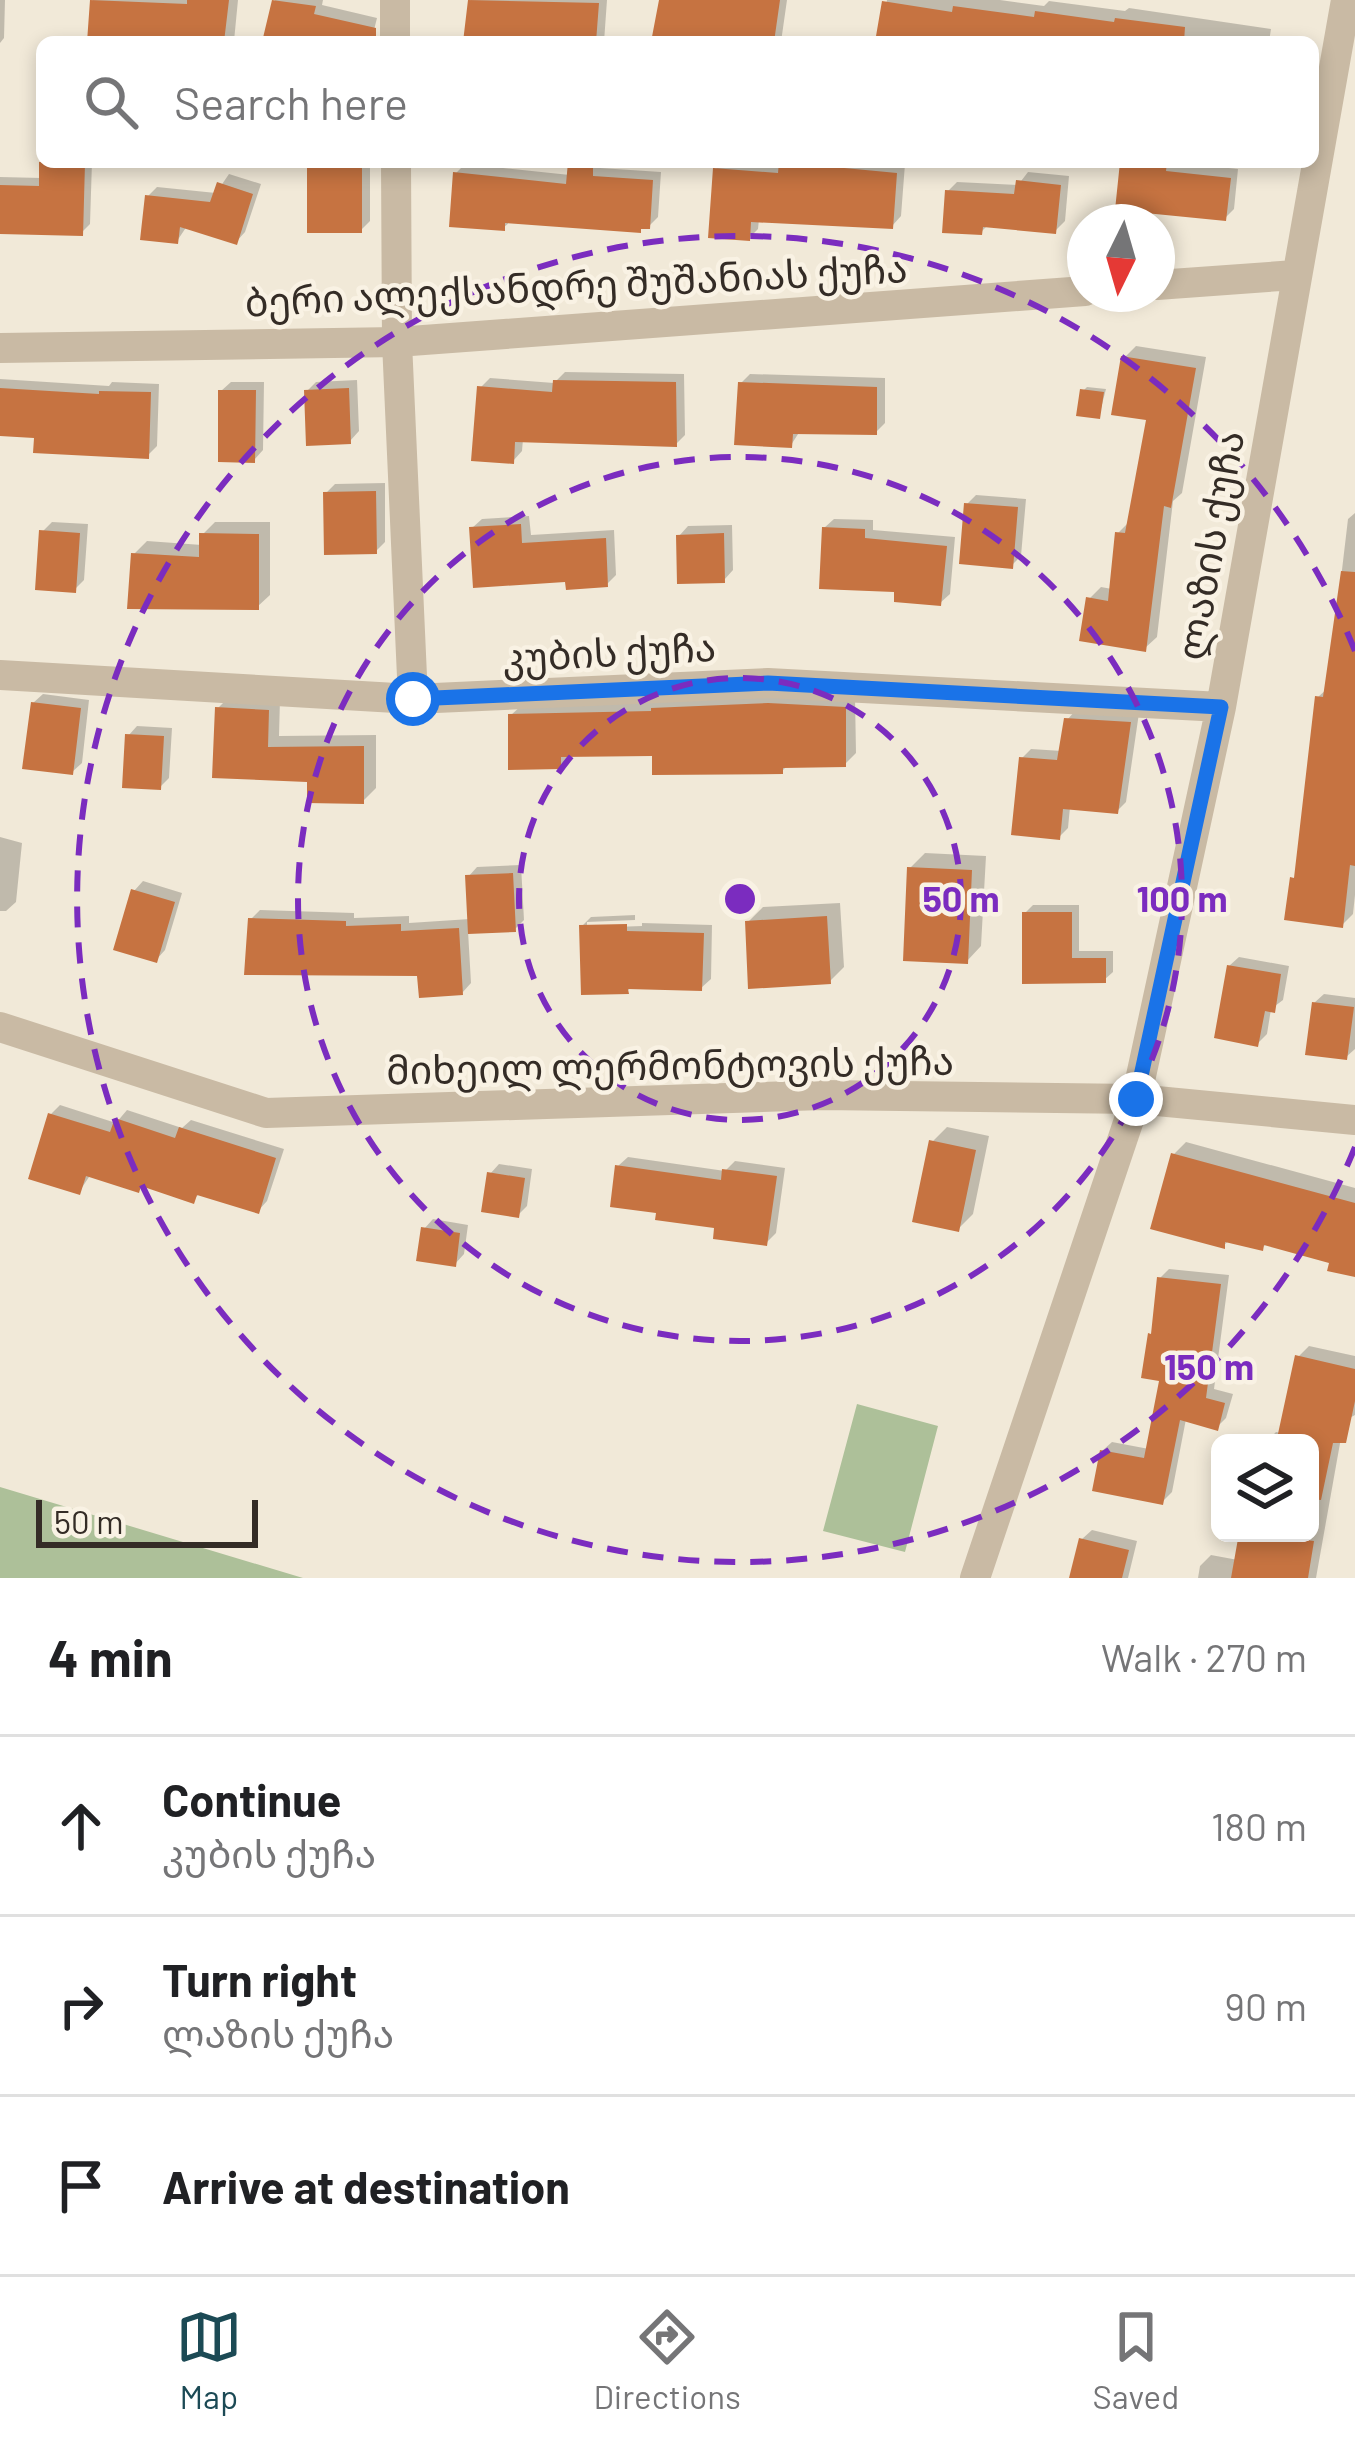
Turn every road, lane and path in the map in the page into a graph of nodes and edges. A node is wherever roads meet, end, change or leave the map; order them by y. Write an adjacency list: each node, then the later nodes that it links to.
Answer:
1 (395, 0): 3 (street)
2 (1346, 0): 4 (street, ლაზის ქუჩა)
3 (395, 36)
4 (1319, 146)
5 (396, 168): 10 (street)
6 (1315, 168): 7 (street, ლაზის ქუჩა)
7 (1295, 275): 8 (street); 14 (street, ლაზის ქუჩა)
8 (1175, 284)
9 (1067, 292): 10 (street, ბერი ალექსანდრე შუშანიას ქუჩა)
10 (397, 342): 11 (street, ბერი ალექსანდრე შუშანიას ქუჩა); 13 (street)
11 (0, 348)
12 (0, 675): 13 (street, კუბის ქუჩა)
13 (413, 699): 14 (street, კუბის ქუჩა)
14 (1221, 707): 16 (street, ლაზის ქუჩა)
15 (0, 1027): 16 (street, მიხეილ ლერმონტოვის ქუჩა)
16 (1136, 1099): 17 (street, მიხეილ ლერმონტოვის ქუჩა); 18 (street, ლაზის ქუჩა)
17 (1355, 1120)
18 (975, 1578)

